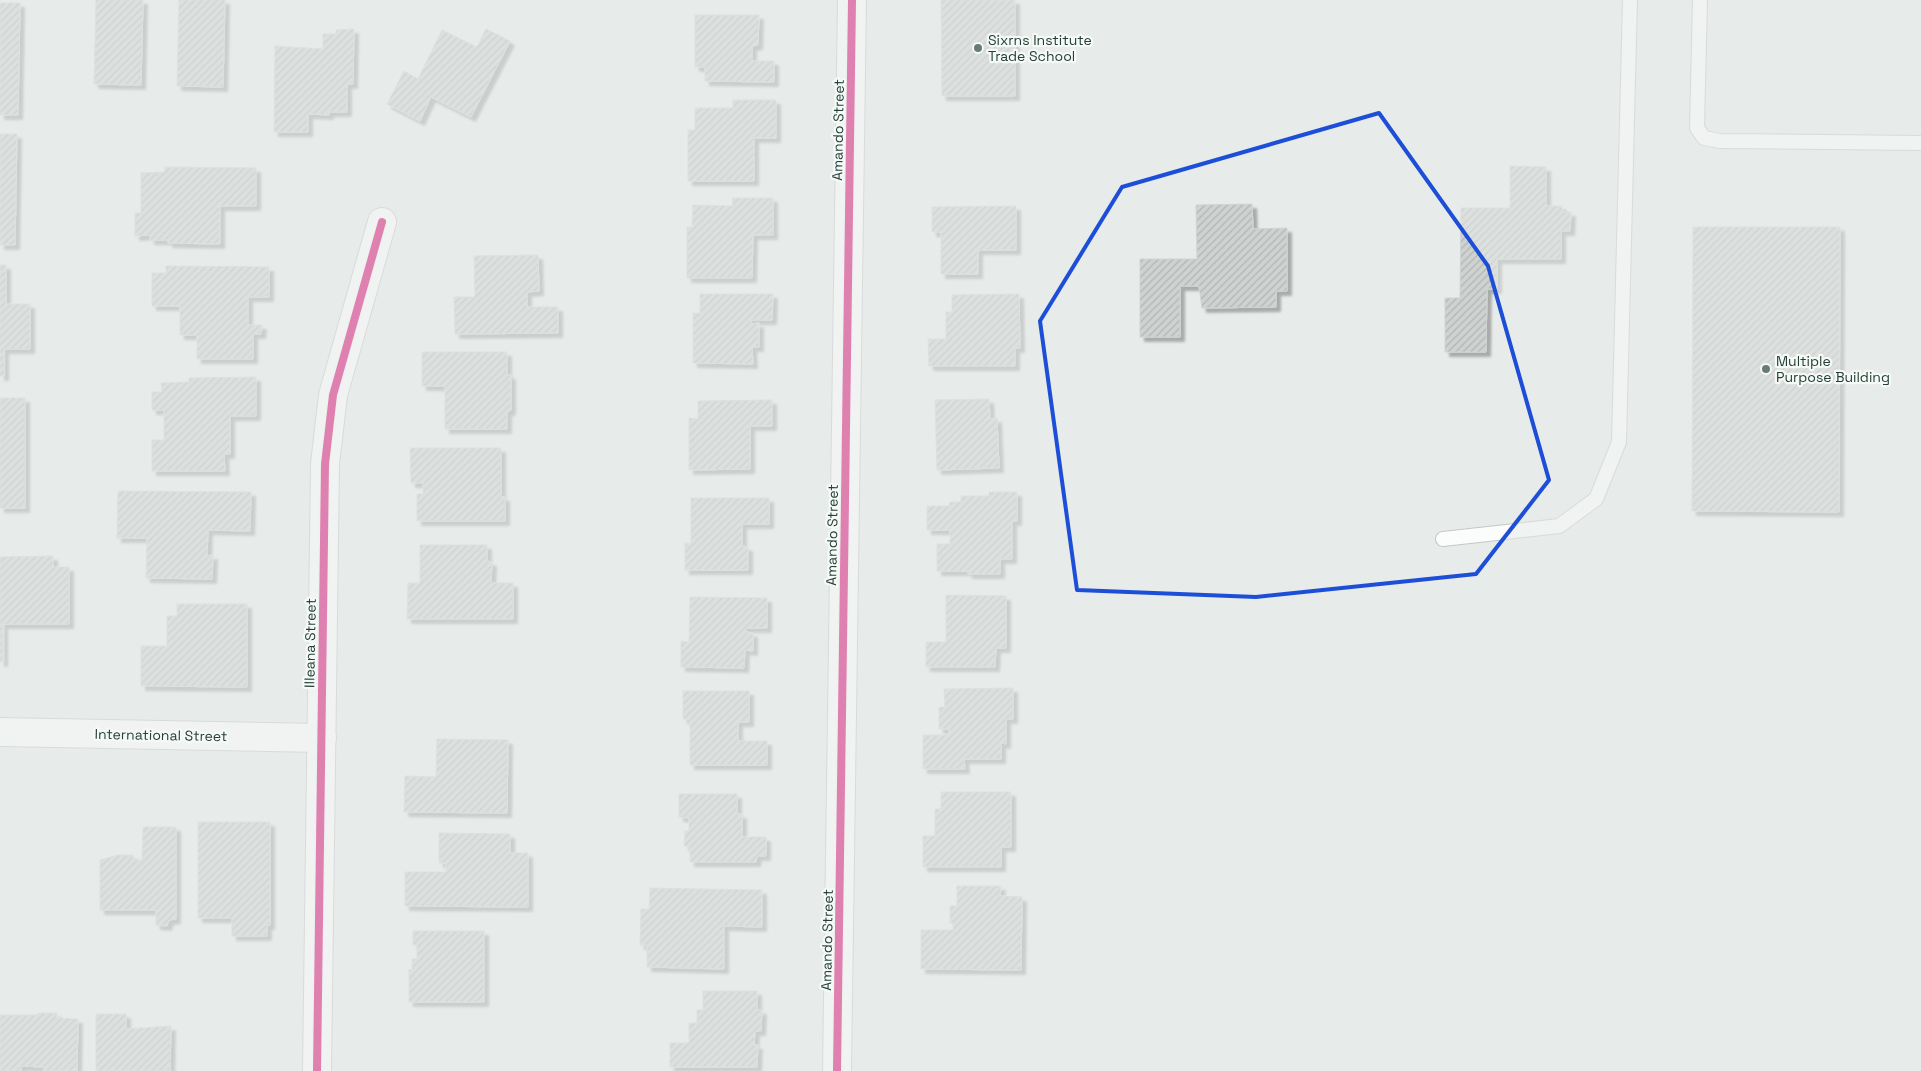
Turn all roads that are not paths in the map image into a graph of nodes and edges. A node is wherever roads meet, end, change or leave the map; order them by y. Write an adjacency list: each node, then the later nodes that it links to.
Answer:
1 (852, 0): 10 (street, Amando Street)
2 (1630, 0): 6 (lane)
3 (1700, 0): 4 (lane)
4 (1921, 143)
5 (382, 222): 8 (street, Illeana Street)
6 (1443, 539)
7 (0, 732): 8 (street, International Street)
8 (322, 738): 9 (street, Illeana Street)
9 (318, 1071)
10 (837, 1071)

